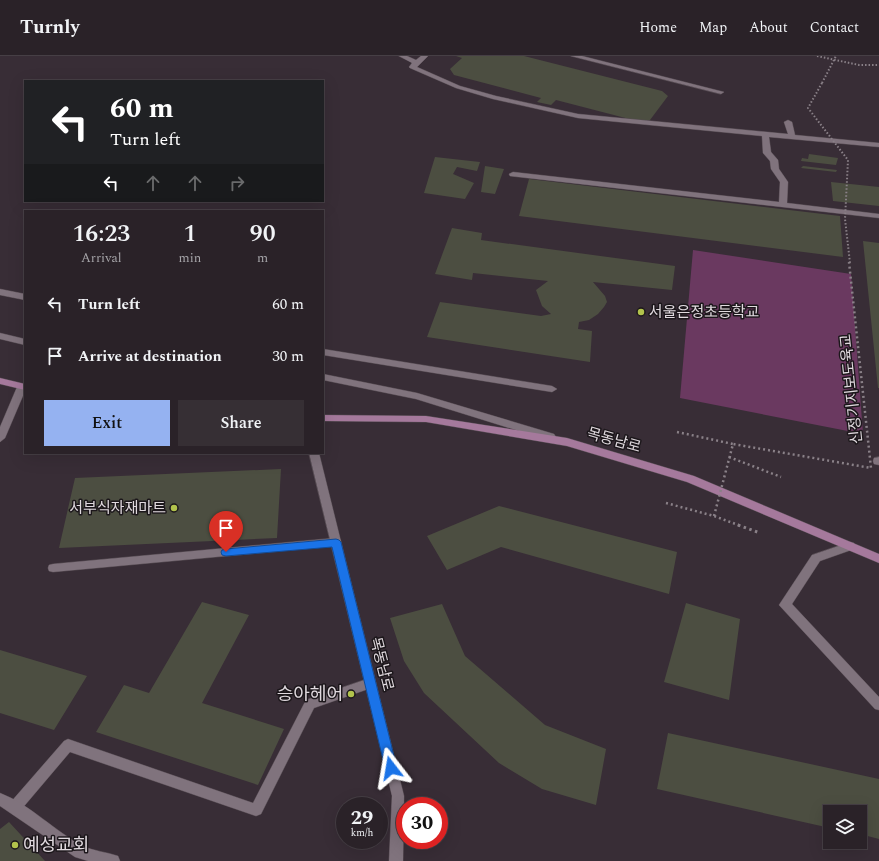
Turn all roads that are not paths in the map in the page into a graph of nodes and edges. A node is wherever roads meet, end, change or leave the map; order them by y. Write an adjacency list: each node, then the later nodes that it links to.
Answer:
1 (402, 56): 4 (street)
2 (425, 56): 4 (street)
3 (574, 56): 5 (street)
4 (417, 63): 7 (street)
5 (721, 92)
6 (788, 122): 8 (street)
7 (765, 134): 8 (street); 11 (street)
8 (792, 136): 9 (street)
9 (879, 145)
10 (513, 174): 11 (street)
11 (782, 205): 12 (street)
12 (879, 216)
13 (0, 292): 14 (street)
14 (24, 297)
15 (0, 336): 16 (street)
16 (24, 342)
17 (324, 352): 21 (street)
18 (324, 377): 24 (street)
19 (0, 381): 20 (main road)
20 (23, 387): 23 (street)
21 (552, 388)
22 (324, 418): 24 (main road, 목동남로)
23 (0, 438)
24 (567, 442): 27 (main road, 목동남로)
25 (314, 454): 26 (street, 목동남로)
26 (336, 542): 29 (street); 30 (street, 목동남로)
27 (850, 546): 28 (main road, 목동남로); 31 (street)
28 (879, 559)
29 (53, 568)
30 (370, 683): 33 (street); 35 (street, 목동남로)
31 (879, 705)
32 (0, 800): 33 (street)
33 (15, 807): 34 (street)
34 (113, 861)
35 (396, 861)

